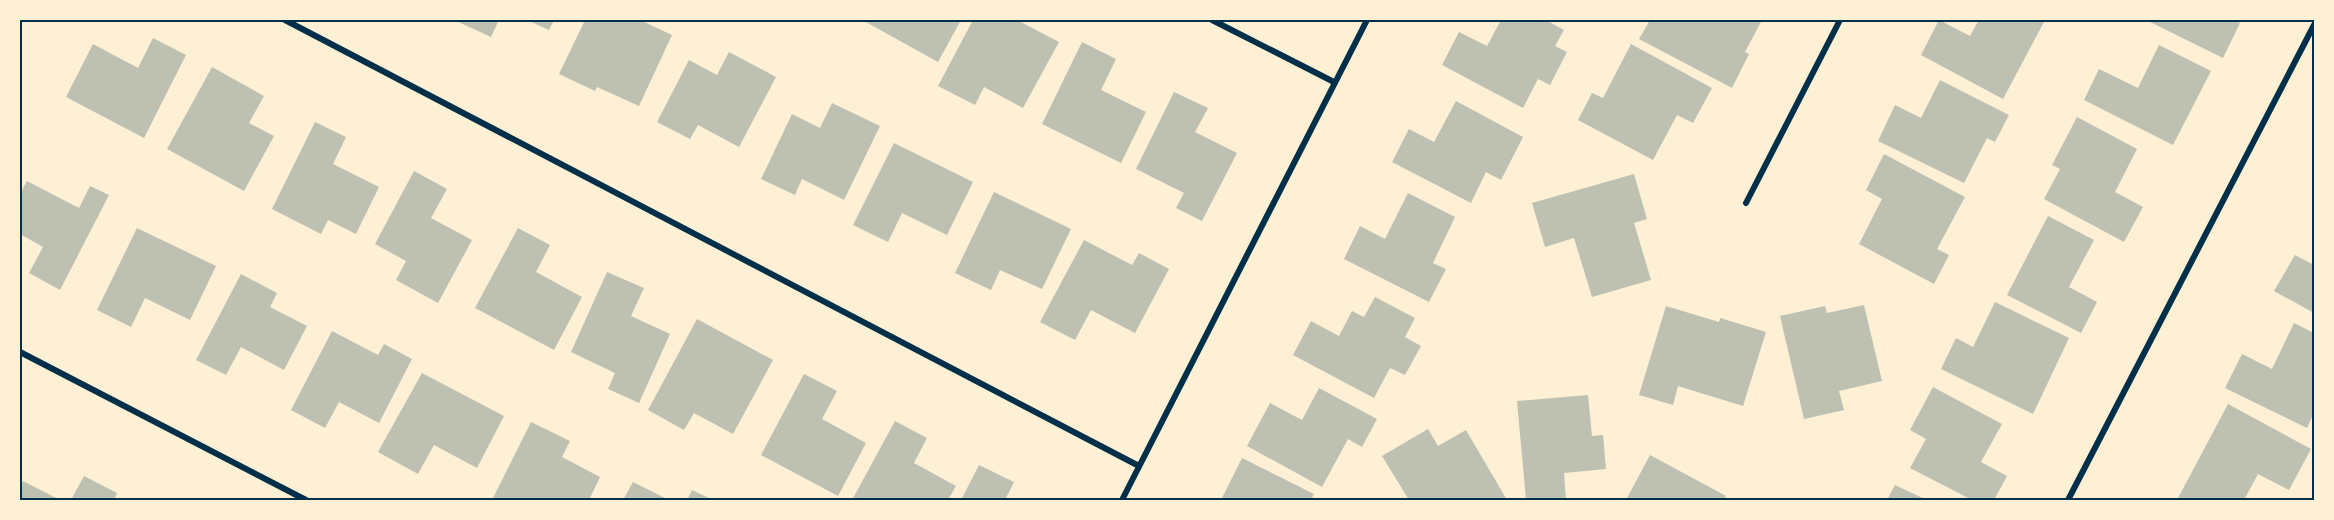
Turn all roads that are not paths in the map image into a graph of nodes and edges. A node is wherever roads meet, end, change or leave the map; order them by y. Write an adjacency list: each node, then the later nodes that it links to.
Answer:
1 (285, 20): 9 (street)
2 (1212, 20): 6 (street)
3 (1367, 20): 6 (street)
4 (1840, 20): 7 (street)
5 (2314, 26): 12 (street)
6 (1334, 82): 9 (street)
7 (1746, 203)
8 (20, 352): 10 (street)
9 (1139, 466): 11 (street)
10 (306, 501)
11 (1122, 501)
12 (2068, 501)

